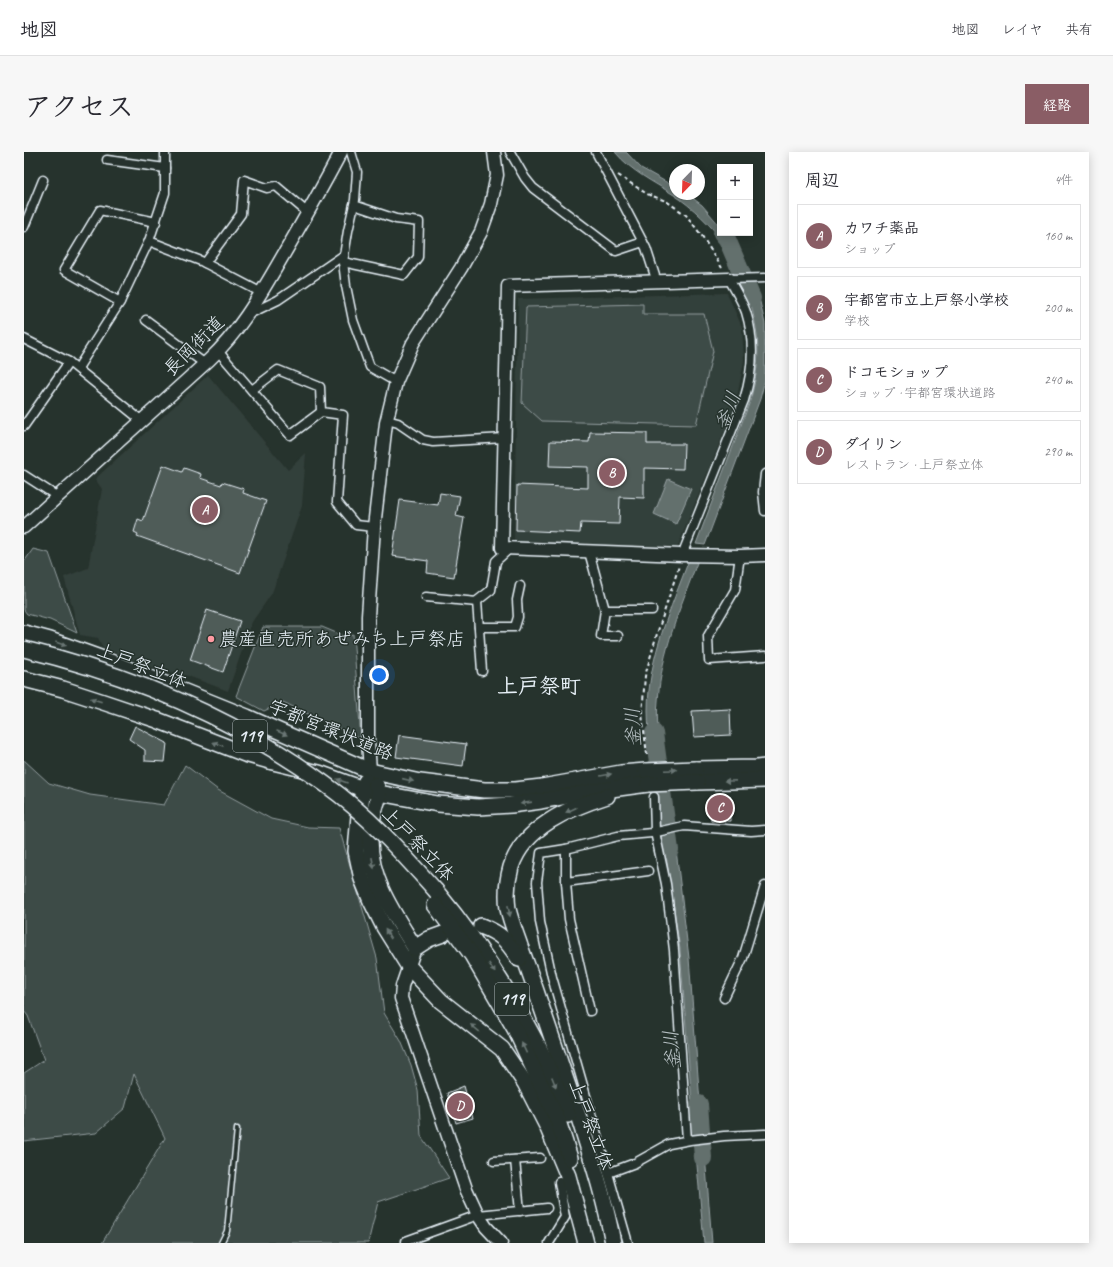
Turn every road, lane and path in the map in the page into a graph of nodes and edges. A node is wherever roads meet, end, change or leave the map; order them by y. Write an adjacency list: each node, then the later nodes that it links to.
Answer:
1 (165, 152): 9 (street)
2 (341, 152): 12 (street, 長岡街道)
3 (351, 152): 11 (street)
4 (494, 152): 31 (street)
5 (510, 152): 16 (street)
6 (596, 152): 8 (street)
7 (107, 160): 9 (street)
8 (603, 165): 16 (street); 20 (path)
9 (165, 168): 13 (street)
10 (43, 180): 14 (street)
11 (354, 205): 17 (street); 17 (street)
12 (308, 212): 18 (street); 22 (street, 長岡街道)
13 (156, 222): 15 (street); 23 (street)
14 (24, 227)
15 (149, 241): 18 (street); 23 (street)
16 (643, 242): 21 (street)
17 (344, 258): 24 (street); 31 (street)
18 (205, 263): 22 (street)
19 (763, 278): 20 (street)
20 (730, 279): 21 (street); 46 (street)
21 (657, 282): 37 (street)
22 (262, 293): 24 (street, 長岡街道)
23 (120, 302): 30 (street)
24 (248, 315): 27 (street, 長岡街道)
25 (146, 320): 29 (street)
26 (24, 339): 28 (street)
27 (218, 351): 29 (street, 長岡街道); 32 (street)
28 (69, 362): 30 (street); 36 (street)
29 (204, 364): 35 (street, 長岡街道)
30 (78, 368): 35 (street)
31 (396, 382): 34 (street)
32 (252, 390): 33 (street); 33 (street)
33 (321, 412): 42 (street)
34 (387, 420): 37 (street); 42 (street)
35 (142, 421): 40 (street, 長岡街道)
36 (24, 426)
37 (505, 438): 44 (street)
38 (765, 474): 41 (street)
39 (24, 475): 40 (street)
40 (58, 497): 43 (street, 長岡街道)
41 (765, 511)
42 (374, 527): 63 (street)
43 (24, 528)
44 (509, 548): 45 (street); 51 (street)
45 (589, 552): 46 (street); 52 (street)
46 (682, 555): 48 (street); 62 (path)
47 (765, 555): 48 (street)
48 (740, 556): 58 (street)
49 (520, 586): 54 (street)
50 (426, 597): 51 (street)
51 (477, 602): 54 (street)
52 (605, 610): 53 (street); 56 (street)
53 (652, 610)
54 (479, 628): 60 (street)
55 (24, 633): 63 (highway, 宇都宮環状道路 / 119, one-way to 63)
56 (618, 636)
57 (24, 649): 74 (highway, 上戸祭立体 / 119, bridge)
58 (765, 656)
59 (24, 659): 74 (highway, 上戸祭立体 / 119)
60 (482, 671)
61 (24, 679): 66 (highway, 宇都宮環状道路 / 119, one-way to 61)
62 (647, 755)
63 (370, 771): 65 (highway, 宇都宮環状道路 / 119, one-way to 65); 66 (highway); 67 (highway)
64 (762, 774): 65 (highway, 宇都宮環状道路 / 119, bridge)
65 (649, 784): 67 (highway, 宇都宮環状道路 / 119, one-way to 67); 69 (street); 80 (highway, 119, one-way to 80)
66 (363, 789): 67 (highway, 宇都宮環状道路 / 119); 78 (highway, 119, one-way to 66)
67 (379, 793): 77 (highway, one-way to 77)
68 (765, 830): 69 (street)
69 (655, 832): 70 (street); 85 (street)
70 (566, 848): 72 (street); 89 (street)
71 (648, 871): 72 (street)
72 (566, 882): 81 (street)
73 (765, 886): 79 (street)
74 (432, 894): 82 (highway, 上戸祭立体 / 119)
75 (481, 926): 80 (highway, 119)
76 (443, 934): 77 (highway)
77 (415, 948): 78 (street)
78 (409, 967): 82 (highway, 119, one-way to 78); 93 (street)
79 (724, 998)
80 (540, 1003): 82 (highway, 119)
81 (590, 1012)
82 (563, 1120): 98 (highway, 119); 99 (highway, 上戸祭立体 / 119); 100 (highway, 上戸祭立体 / 119); 101 (highway, 119)
83 (237, 1128): 94 (lane)
84 (765, 1134): 85 (street)
85 (688, 1140): 89 (street)
86 (540, 1158): 87 (street)
87 (515, 1160): 88 (street); 92 (street)
88 (494, 1161)
89 (608, 1173): 102 (street)
90 (559, 1182): 97 (street)
91 (547, 1208): 92 (street)
92 (520, 1211): 93 (street)
93 (478, 1215): 95 (street); 96 (street)
94 (221, 1243)
95 (406, 1243)
96 (501, 1243)
97 (549, 1243)
98 (586, 1243)
99 (592, 1243)
100 (605, 1243)
101 (613, 1243)
102 (628, 1243)

